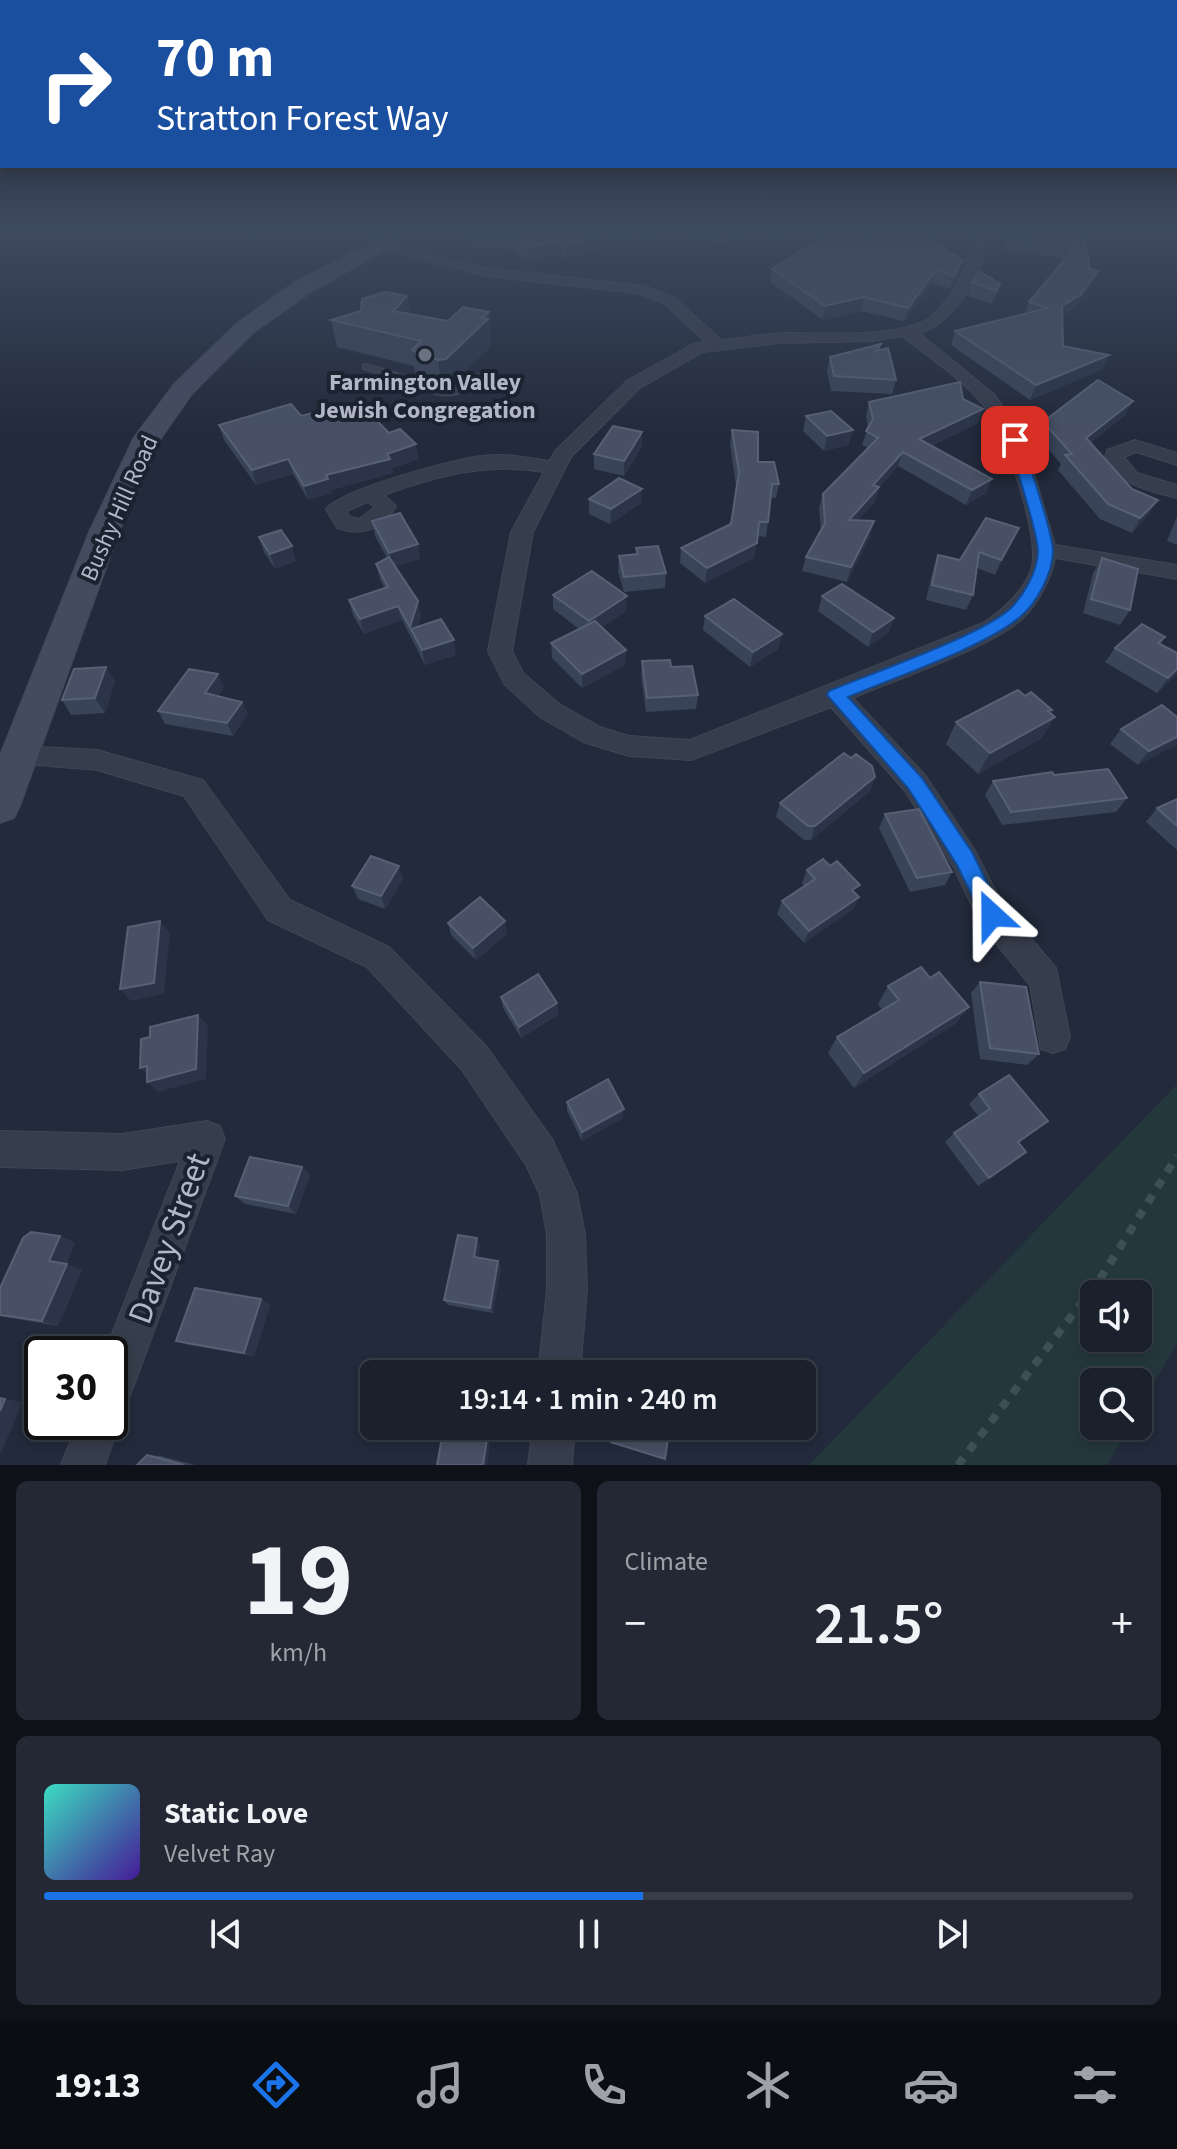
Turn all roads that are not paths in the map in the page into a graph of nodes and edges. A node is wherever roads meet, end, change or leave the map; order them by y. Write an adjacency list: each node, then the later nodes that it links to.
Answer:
1 (288, 297): 15 (main road, Bushy Hill Road)
2 (661, 297): 5 (street)
3 (954, 297): 4 (street)
4 (907, 332): 5 (street); 12 (street)
5 (716, 344): 9 (street)
6 (366, 367): 7 (lane)
7 (480, 376)
8 (1177, 459): 10 (street)
9 (554, 468): 11 (street); 14 (street)
10 (1177, 492)
11 (371, 495)
12 (1046, 550): 13 (street); 14 (street)
13 (1177, 572)
14 (835, 695): 17 (street)
15 (22, 756): 16 (main road, Bushy Hill Road); 20 (street)
16 (0, 806)
17 (1053, 1037)
18 (3, 1156): 19 (street, Davey Street)
19 (128, 1346)
20 (560, 1360)
21 (92, 1440): 23 (street)
22 (553, 1440): 24 (street)
23 (83, 1465)
24 (550, 1465)

